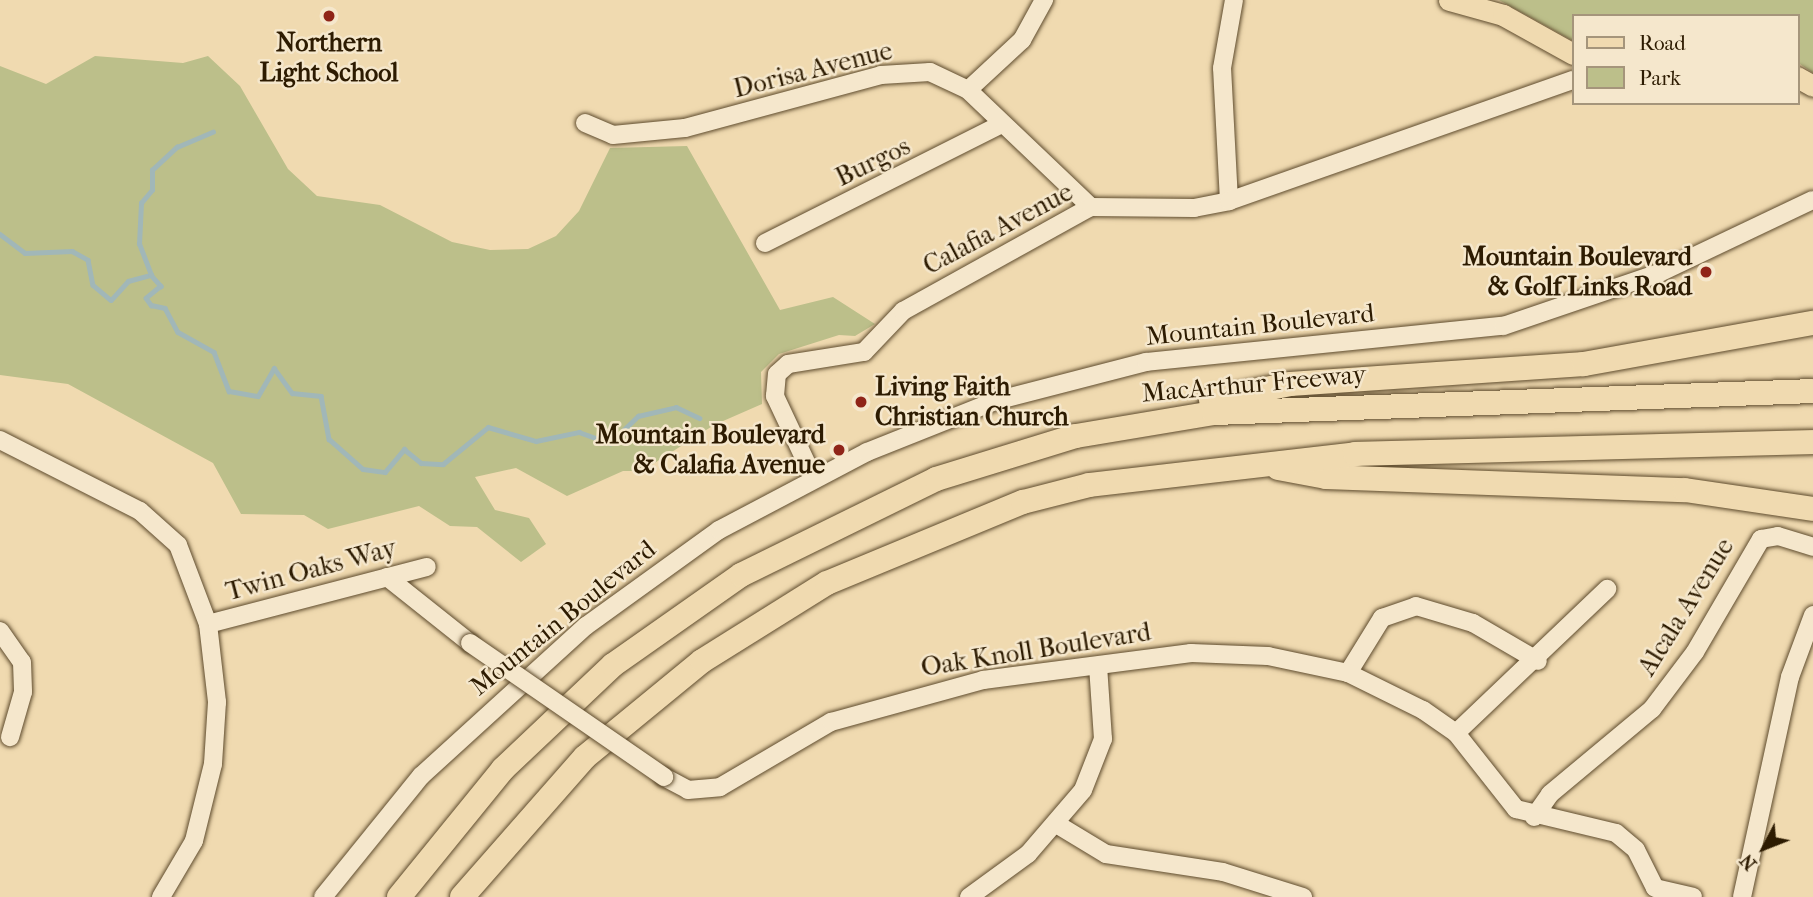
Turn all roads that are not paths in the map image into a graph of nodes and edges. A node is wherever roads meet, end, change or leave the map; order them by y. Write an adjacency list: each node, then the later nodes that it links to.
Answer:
1 (1044, 0): 6 (street)
2 (1234, 0): 10 (street)
3 (1449, 0): 4 (main road)
4 (1572, 53)
5 (1572, 80): 10 (street, Calafia Avenue)
6 (968, 90): 7 (street, Dorisa Avenue); 8 (street, Dorisa Avenue)
7 (585, 123)
8 (1002, 124): 11 (street, Dorisa Avenue); 12 (street, Burgos)
9 (1813, 200): 19 (street, Mountain Boulevard)
10 (1229, 201): 11 (street, Calafia Avenue)
11 (1091, 207): 19 (street, Calafia Avenue)
12 (765, 243)
13 (1813, 323): 15 (highway)
14 (1813, 391): 15 (highway, MacArthur Freeway)
15 (1076, 436): 38 (highway, MacArthur Freeway)
16 (0, 439): 26 (street)
17 (1813, 442): 18 (highway)
18 (1250, 462): 20 (highway); 39 (highway)
19 (814, 479): 37 (street, Mountain Boulevard)
20 (1813, 509)
21 (1813, 547): 33 (street, Alcala Avenue)
22 (427, 567): 23 (street, Twin Oaks Way)
23 (387, 577): 26 (street, Twin Oaks Way); 29 (street, Oak Knoll Boulevard, bridge)
24 (1607, 589): 28 (street)
25 (1813, 615): 43 (street)
26 (208, 624): 36 (street)
27 (0, 631): 32 (street)
28 (1538, 661): 30 (street); 31 (street)
29 (1098, 666): 30 (street, Oak Knoll Boulevard); 34 (street)
30 (1348, 673): 31 (street, Oak Knoll Boulevard)
31 (1457, 733): 33 (street, Oak Knoll Boulevard)
32 (10, 737)
33 (1534, 817): 35 (street, Oak Knoll Boulevard)
34 (1058, 825): 40 (street); 41 (street)
35 (1652, 892): 42 (street, Oak Knoll Boulevard)
36 (161, 897)
37 (323, 897)
38 (399, 897)
39 (462, 897)
40 (969, 897)
41 (1303, 897)
42 (1693, 897)
43 (1742, 897)

